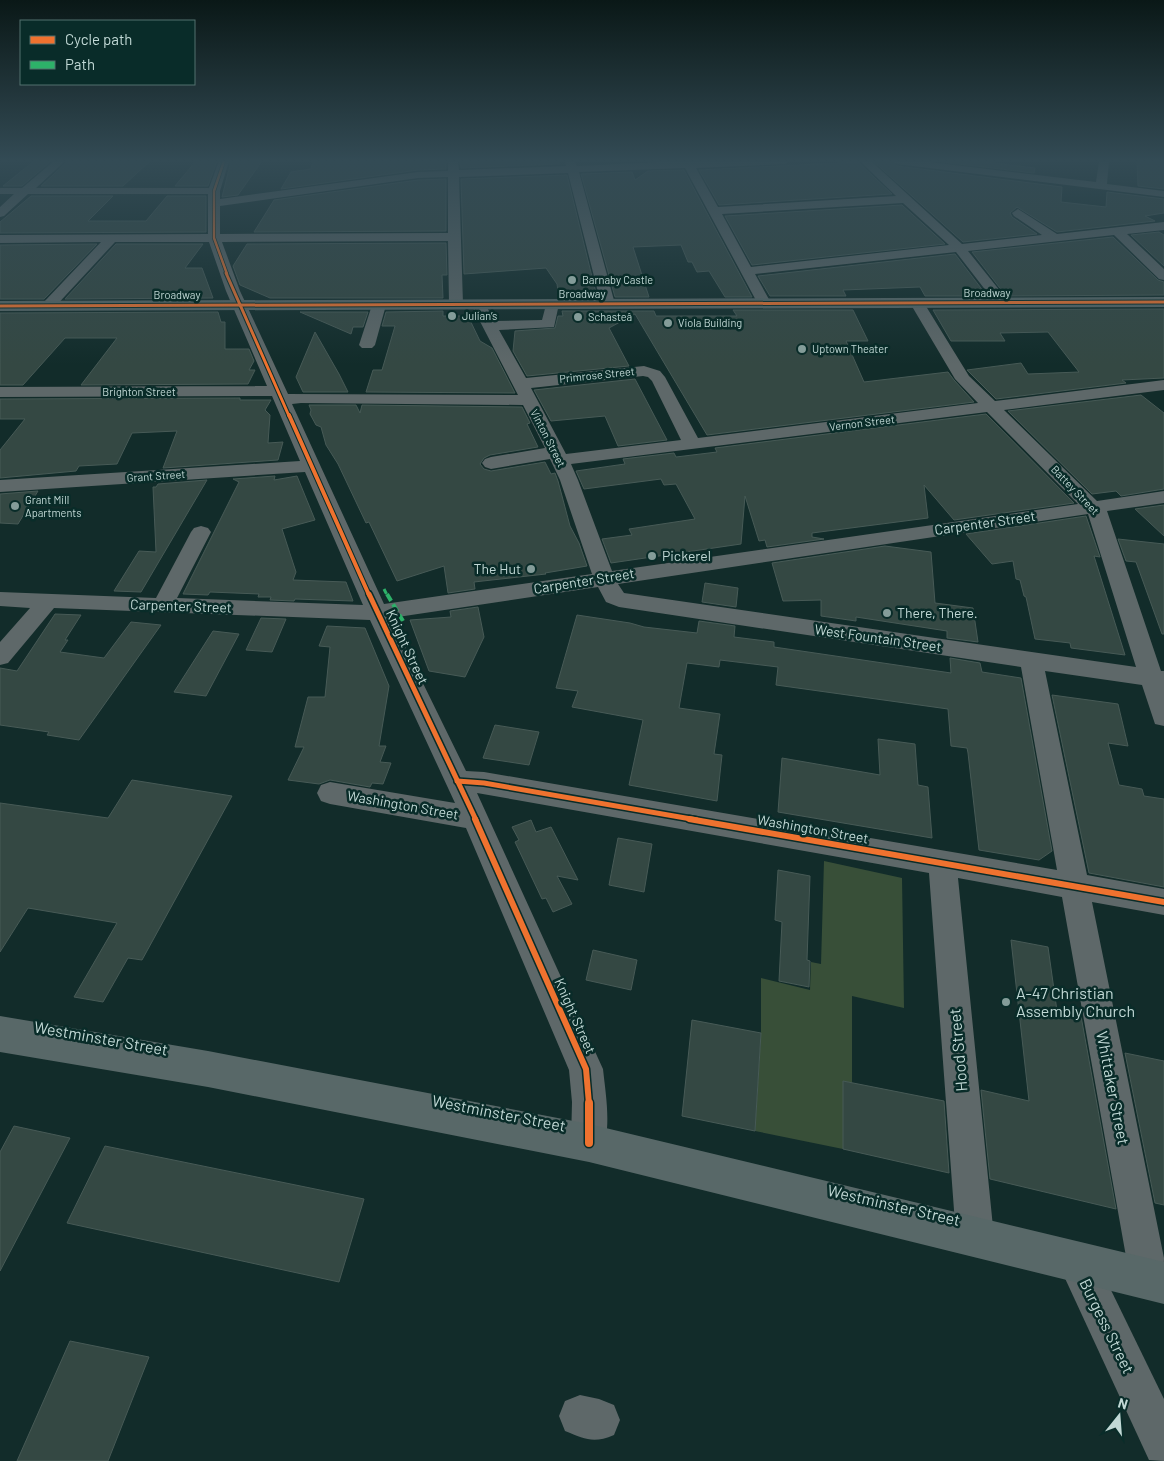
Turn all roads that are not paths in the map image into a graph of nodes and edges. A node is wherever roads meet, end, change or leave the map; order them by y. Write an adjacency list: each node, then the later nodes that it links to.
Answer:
1 (214, 229): 10 (street, Knight Street)
2 (455, 229): 9 (street)
3 (588, 229): 23 (street)
4 (724, 229): 15 (street)
5 (939, 229): 14 (street)
6 (1043, 229): 11 (street)
7 (1134, 229): 8 (street)
8 (1117, 231): 11 (street); 16 (street)
9 (455, 236): 10 (street); 21 (street)
10 (214, 238): 13 (street); 24 (street, Knight Street)
11 (1056, 238): 14 (street)
12 (0, 239): 13 (street)
13 (111, 239): 27 (street)
14 (960, 248): 15 (street); 17 (street)
15 (747, 271): 19 (street)
16 (1164, 276)
17 (1002, 302): 18 (main road, Broadway); 20 (main road, Broadway)
18 (1164, 302)
19 (764, 303): 20 (main road, Broadway); 23 (main road, Broadway)
20 (917, 303): 36 (street, Battey Street)
21 (456, 304): 22 (main road, Broadway); 25 (main road, Broadway)
22 (478, 304): 28 (main road, Broadway); 29 (street, Vinton Street)
23 (608, 304): 28 (main road, Broadway)
24 (239, 305): 25 (main road, Broadway); 27 (main road, Broadway); 34 (street, Knight Street)
25 (379, 305): 30 (street)
26 (0, 306): 27 (main road, Broadway)
27 (48, 306)
28 (510, 315): 29 (street)
29 (488, 326): 31 (street, Vinton Street)
30 (368, 344)
31 (519, 384): 35 (street, Vinton Street); 37 (street, Primrose Street)
32 (1164, 385): 36 (street, Vernon Street)
33 (0, 392): 34 (street, Brighton Street)
34 (280, 396): 35 (street, Brighton Street); 40 (street, Knight Street)
35 (529, 400): 38 (street, Vinton Street)
36 (990, 407): 37 (street, Vernon Street); 43 (street, Battey Street)
37 (692, 444): 38 (street, Vernon Street)
38 (558, 456): 39 (street, Vernon Street); 45 (street, Vinton Street)
39 (491, 463)
40 (313, 466): 41 (street, Grant Street); 49 (street, Knight Street)
41 (0, 486)
42 (1164, 497): 43 (street, Carpenter Street)
43 (1093, 507): 45 (street, Carpenter Street); 52 (street, Battey Street)
44 (201, 532): 48 (street)
45 (604, 578): 49 (street, Carpenter Street); 51 (street, West Fountain Street)
46 (0, 599): 47 (street, Carpenter Street)
47 (48, 601): 48 (street, Carpenter Street); 50 (street)
48 (163, 605): 49 (street, Carpenter Street)
49 (378, 612): 54 (street, Knight Street)
50 (0, 657)
51 (1032, 662): 52 (street, West Fountain Street); 58 (street, Whittaker Street)
52 (1158, 679): 53 (street, Battey Street)
53 (1164, 717)
54 (457, 781): 56 (street, Knight Street); 57 (street, Washington Street)
55 (330, 793): 56 (street, Washington Street)
56 (475, 818): 61 (street, Knight Street)
57 (942, 864): 58 (street, Washington Street); 62 (street, Hood Street)
58 (1074, 886): 59 (street, Washington Street); 64 (street, Whittaker Street)
59 (1164, 902)
60 (0, 1034): 61 (main road, Westminster Street)
61 (589, 1143): 62 (main road, Westminster Street)
62 (975, 1237): 63 (main road, Westminster Street)
63 (1076, 1261): 64 (main road, Westminster Street); 65 (street, Burgess Street)
64 (1157, 1281)
65 (1164, 1445)

